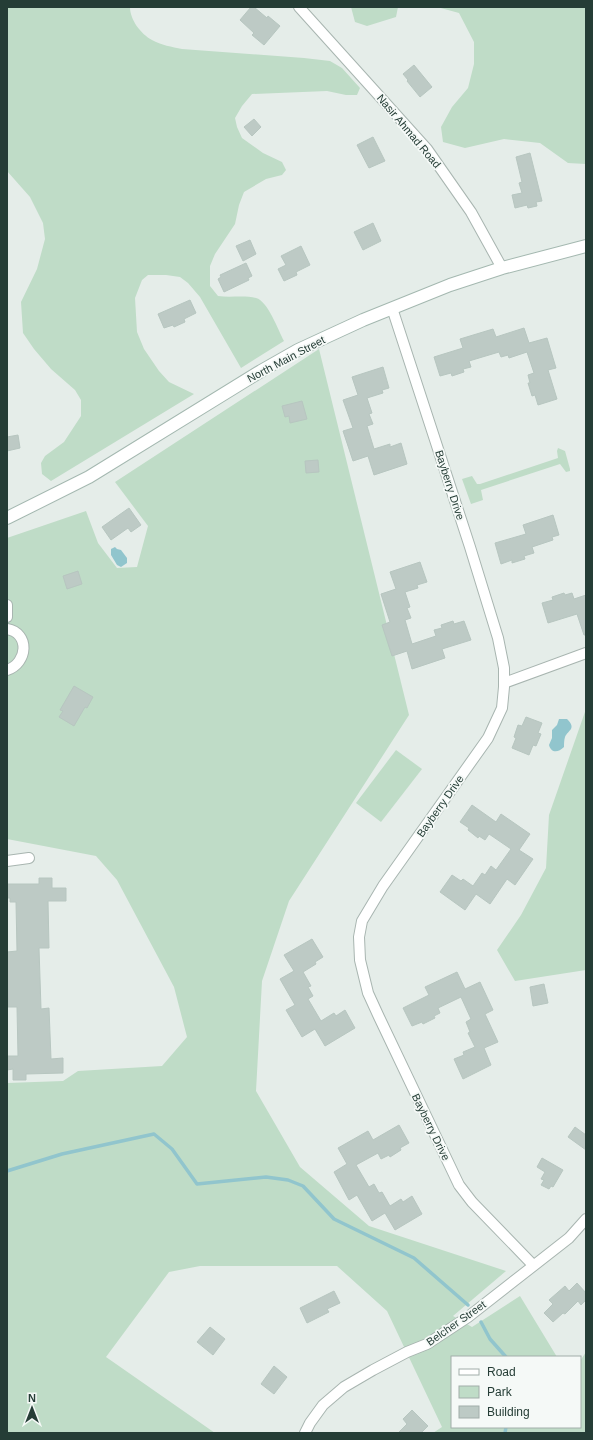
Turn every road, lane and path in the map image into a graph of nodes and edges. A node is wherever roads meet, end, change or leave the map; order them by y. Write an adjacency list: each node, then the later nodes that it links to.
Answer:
1 (299, 7): 3 (street, Nasir Ahmad Road)
2 (586, 246): 3 (main road, North Main Street)
3 (502, 268): 4 (main road, North Main Street)
4 (392, 308): 5 (main road, North Main Street); 11 (street, Bayberry Drive)
5 (7, 518)
6 (7, 605): 7 (street)
7 (7, 617)
8 (7, 629): 10 (street)
9 (586, 652): 11 (street)
10 (7, 670)
11 (504, 683): 15 (street, Bayberry Drive)
12 (29, 858): 13 (street)
13 (7, 861)
14 (586, 1219): 15 (street, Belcher Street)
15 (533, 1265): 16 (street, Belcher Street)
16 (305, 1433)

